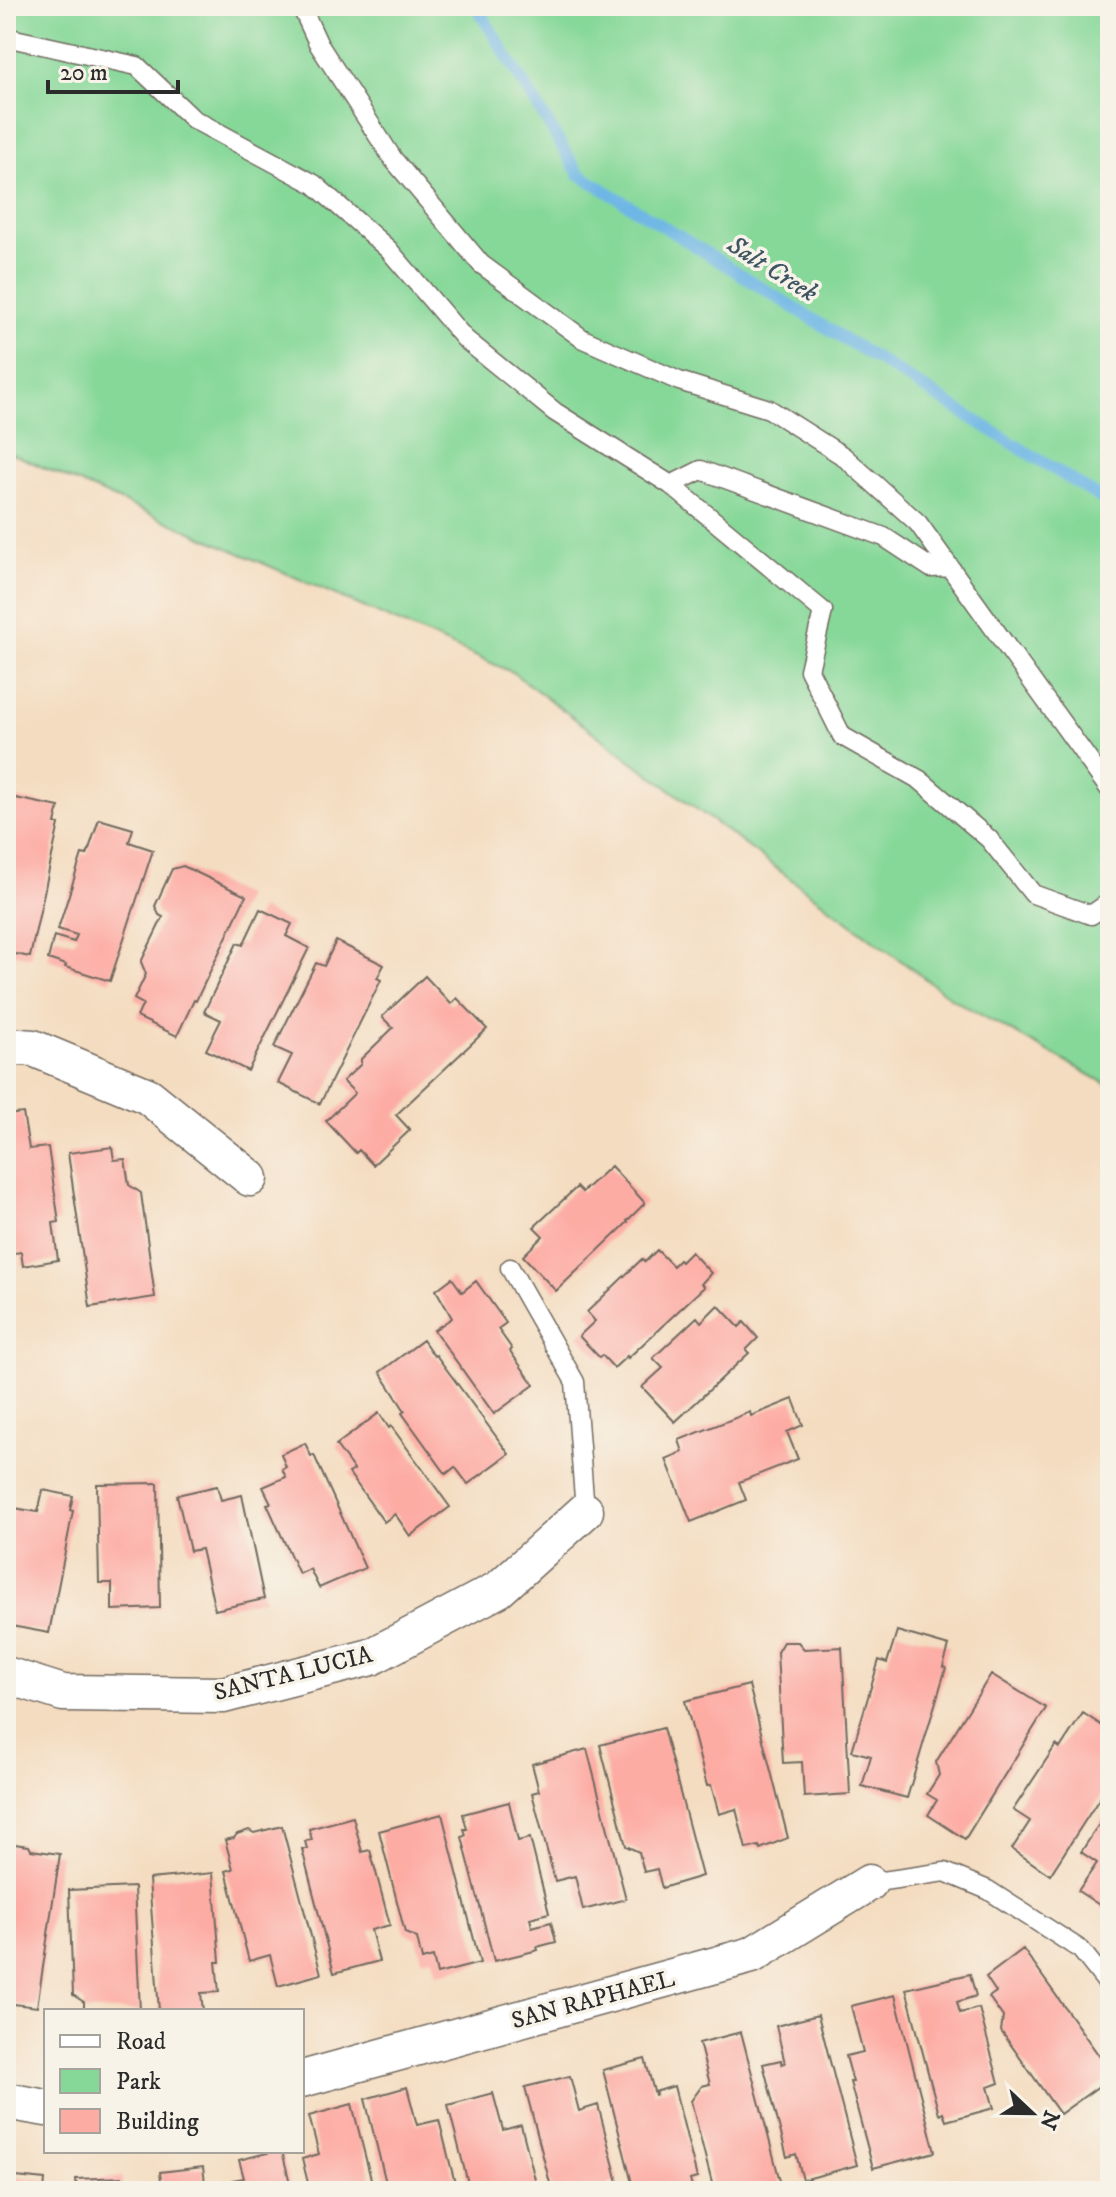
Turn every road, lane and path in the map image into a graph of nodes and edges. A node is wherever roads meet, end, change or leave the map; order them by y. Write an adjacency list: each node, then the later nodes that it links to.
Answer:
1 (301, 6): 4 (lane)
2 (6, 34): 3 (lane)
3 (671, 485): 4 (lane); 6 (lane)
4 (950, 567): 5 (lane)
5 (1110, 790)
6 (1110, 902)
7 (6, 1046): 8 (street)
8 (250, 1178)
9 (510, 1268): 10 (lane)
10 (585, 1511): 11 (street, SANTA LUCIA)
11 (6, 1675)
12 (869, 1883): 13 (lane); 14 (street, SAN RAPHAEL)
13 (1110, 1987)
14 (304, 2078)
15 (6, 2101): 16 (street)
16 (44, 2108)

